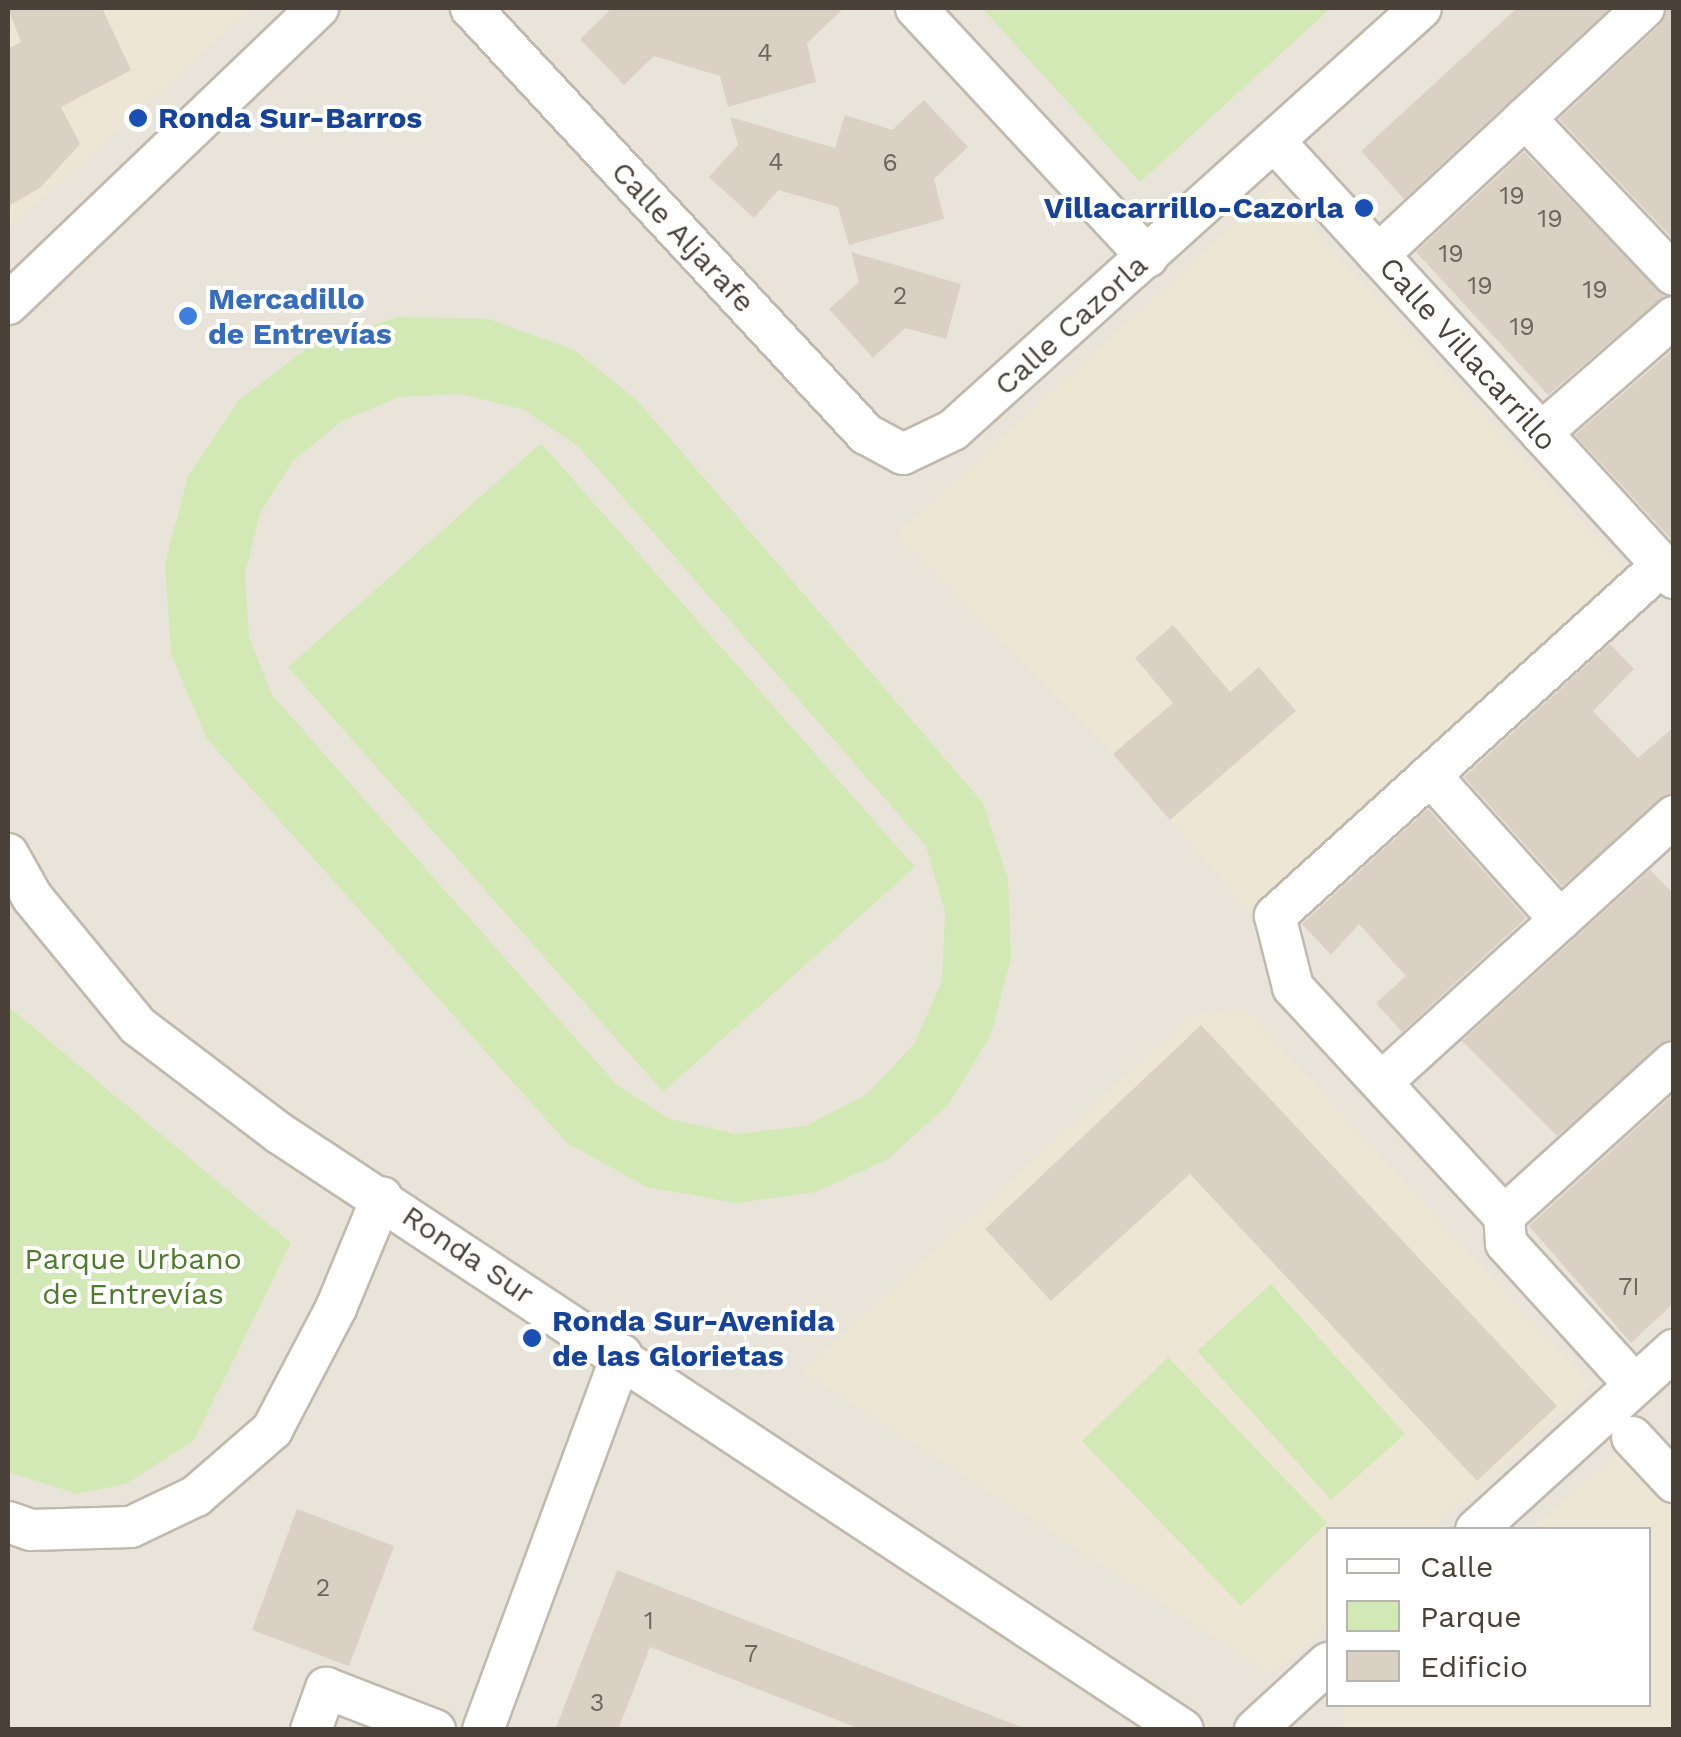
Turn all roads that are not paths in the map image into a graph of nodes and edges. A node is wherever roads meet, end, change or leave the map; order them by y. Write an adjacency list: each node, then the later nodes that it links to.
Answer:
1 (318, 8): 11 (street)
2 (471, 8): 14 (street, Calle Aljarafe)
3 (916, 8): 9 (street)
4 (1421, 8): 7 (street, Calle Cazorla)
5 (1644, 8): 6 (street)
6 (1525, 118): 8 (street); 10 (street)
7 (1275, 142): 8 (street, Calle Villacarrillo); 9 (street, Calle Cazorla)
8 (1378, 255): 13 (street, Calle Villacarrillo)
9 (1147, 257): 14 (street, Calle Cazorla)
10 (1674, 275)
11 (13, 292)
12 (1674, 317): 13 (street)
13 (1540, 433): 15 (street, Calle Villacarrillo)
14 (903, 454)
15 (1668, 571): 16 (street, Calle Villacarrillo)
16 (1430, 775): 19 (street); 21 (street, Calle Villacarrillo)
17 (1674, 816): 19 (street)
18 (8, 854): 22 (street, Ronda Sur)
19 (1560, 920): 21 (street)
20 (1674, 1062): 23 (street)
21 (1383, 1081): 23 (street, Calle Villacarrillo)
22 (382, 1197): 25 (street, Ronda Sur); 29 (street)
23 (1504, 1216): 26 (street, Calle Villacarrillo)
24 (1674, 1350): 26 (street)
25 (622, 1355): 34 (street); 35 (street, Ronda Sur)
26 (1636, 1385): 30 (street)
27 (1632, 1438): 28 (street)
28 (1674, 1482)
29 (8, 1522)
30 (1479, 1527)
31 (1326, 1665): 36 (street)
32 (311, 1730): 33 (street)
33 (435, 1730)
34 (482, 1730)
35 (1183, 1730)
36 (1255, 1730)

